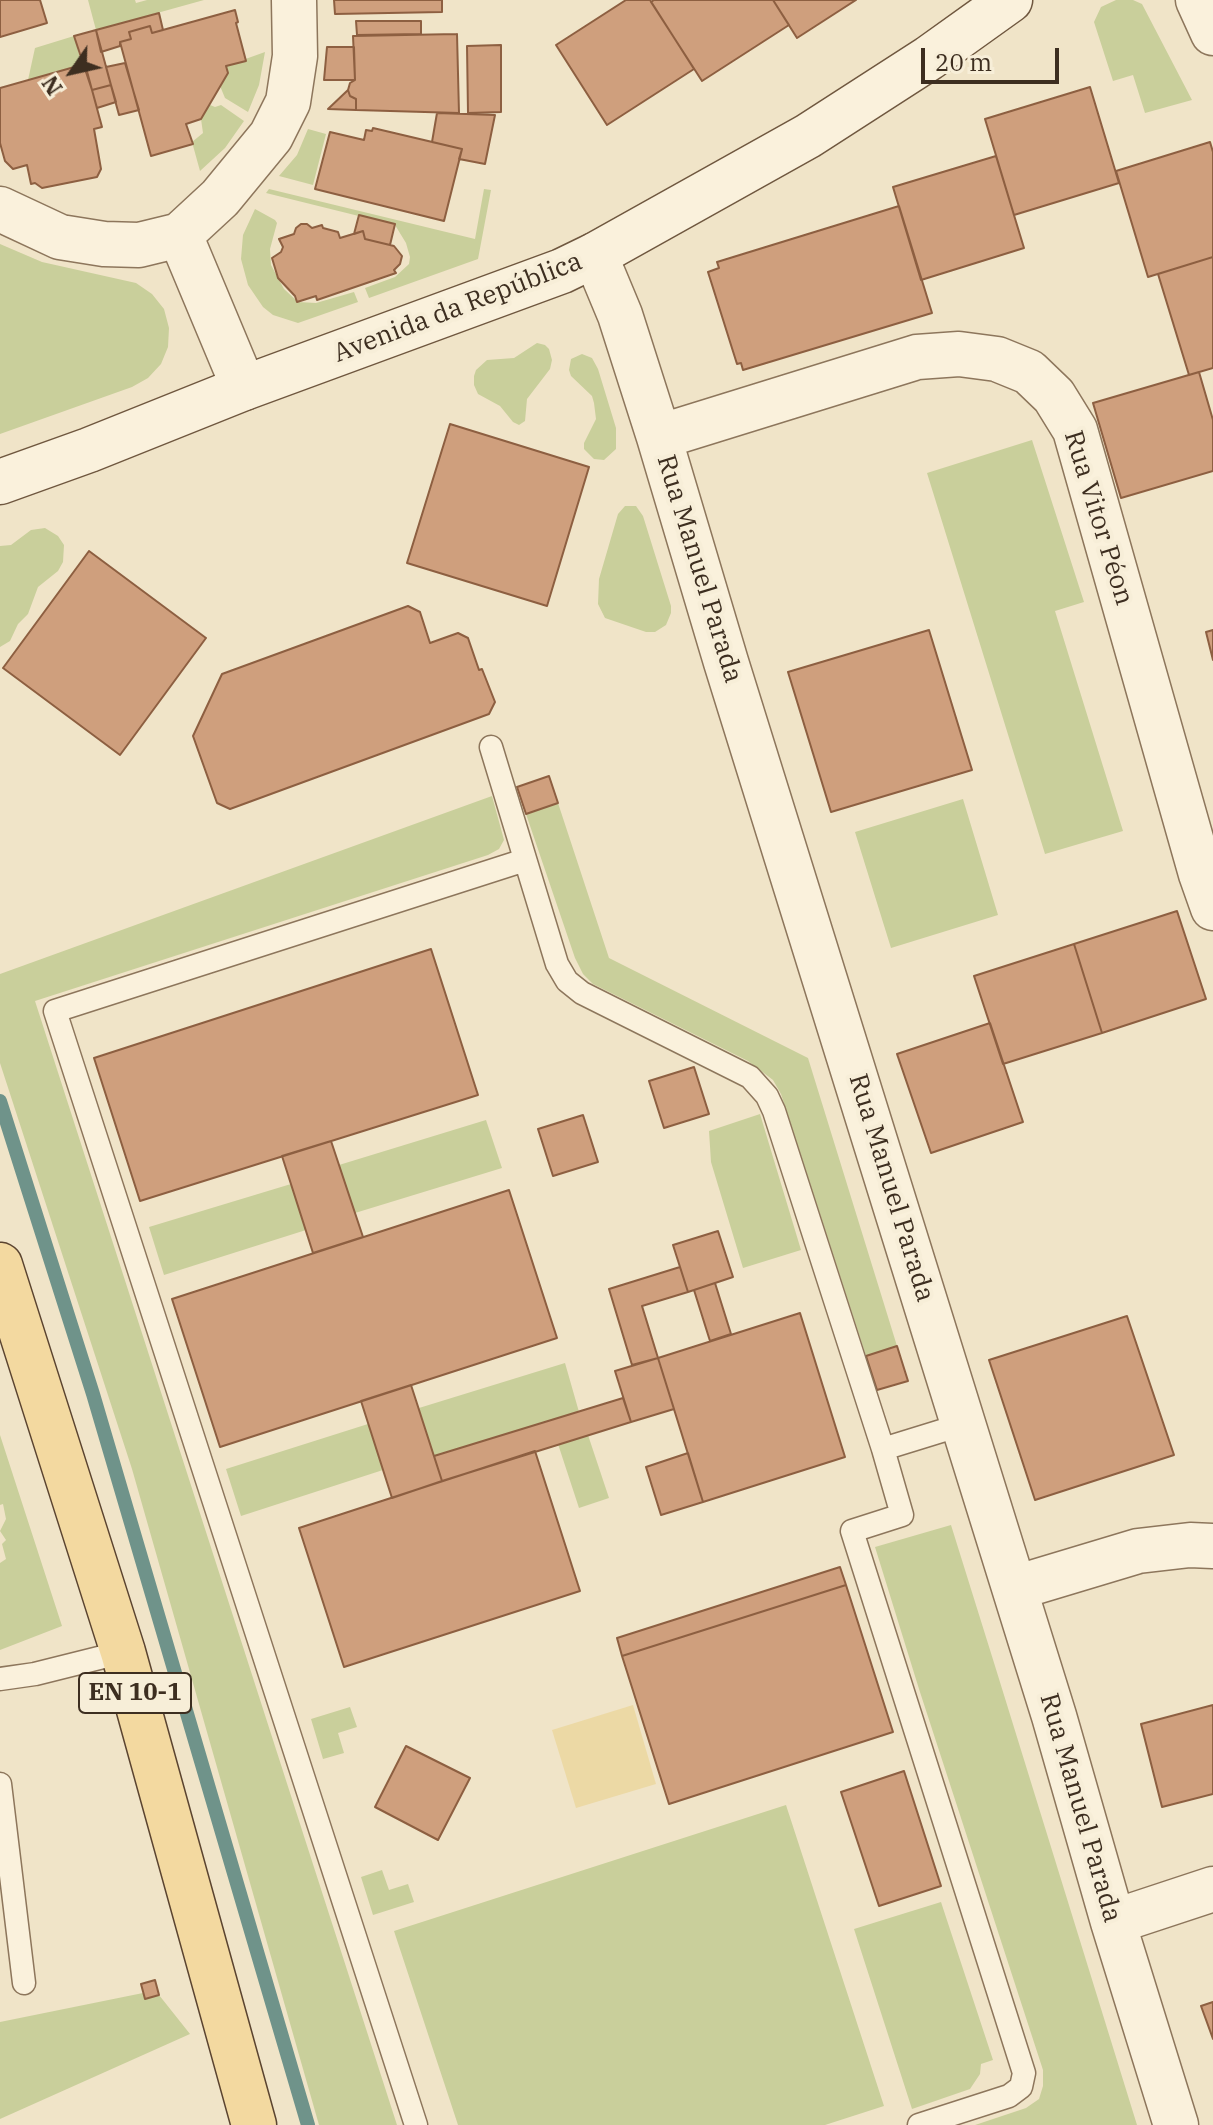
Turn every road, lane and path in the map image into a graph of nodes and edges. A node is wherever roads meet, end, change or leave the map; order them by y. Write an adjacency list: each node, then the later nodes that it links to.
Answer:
1 (294, 0): 6 (street)
2 (1010, 0): 7 (street, Avenida da República)
3 (1198, 0): 4 (street)
4 (1213, 33)
5 (0, 209): 6 (street)
6 (180, 235): 8 (street)
7 (595, 255): 8 (street, Avenida da República); 9 (street, Rua Manuel Parada)
8 (244, 388): 10 (street, Avenida da República)
9 (659, 437): 13 (street, Rua Vitor Péon); 15 (street, Rua Manuel Parada)
10 (0, 482)
11 (491, 747): 12 (lane)
12 (525, 860): 16 (lane); 26 (lane)
13 (1213, 908)
14 (0, 1265): 19 (main road, EN 10-1)
15 (964, 1424): 16 (lane); 18 (street, Rua Manuel Parada)
16 (883, 1449): 27 (lane)
17 (1213, 1546): 18 (street)
18 (1015, 1588): 23 (street, Rua Manuel Parada)
19 (123, 1652): 20 (lane); 25 (main road, EN 10-1)
20 (0, 1679)
21 (0, 1784): 24 (lane)
22 (1213, 1889): 23 (street)
23 (1113, 1922): 28 (street, Rua Manuel Parada)
24 (24, 1983)
25 (254, 2125)
26 (416, 2125)
27 (919, 2125)
28 (1176, 2125)

